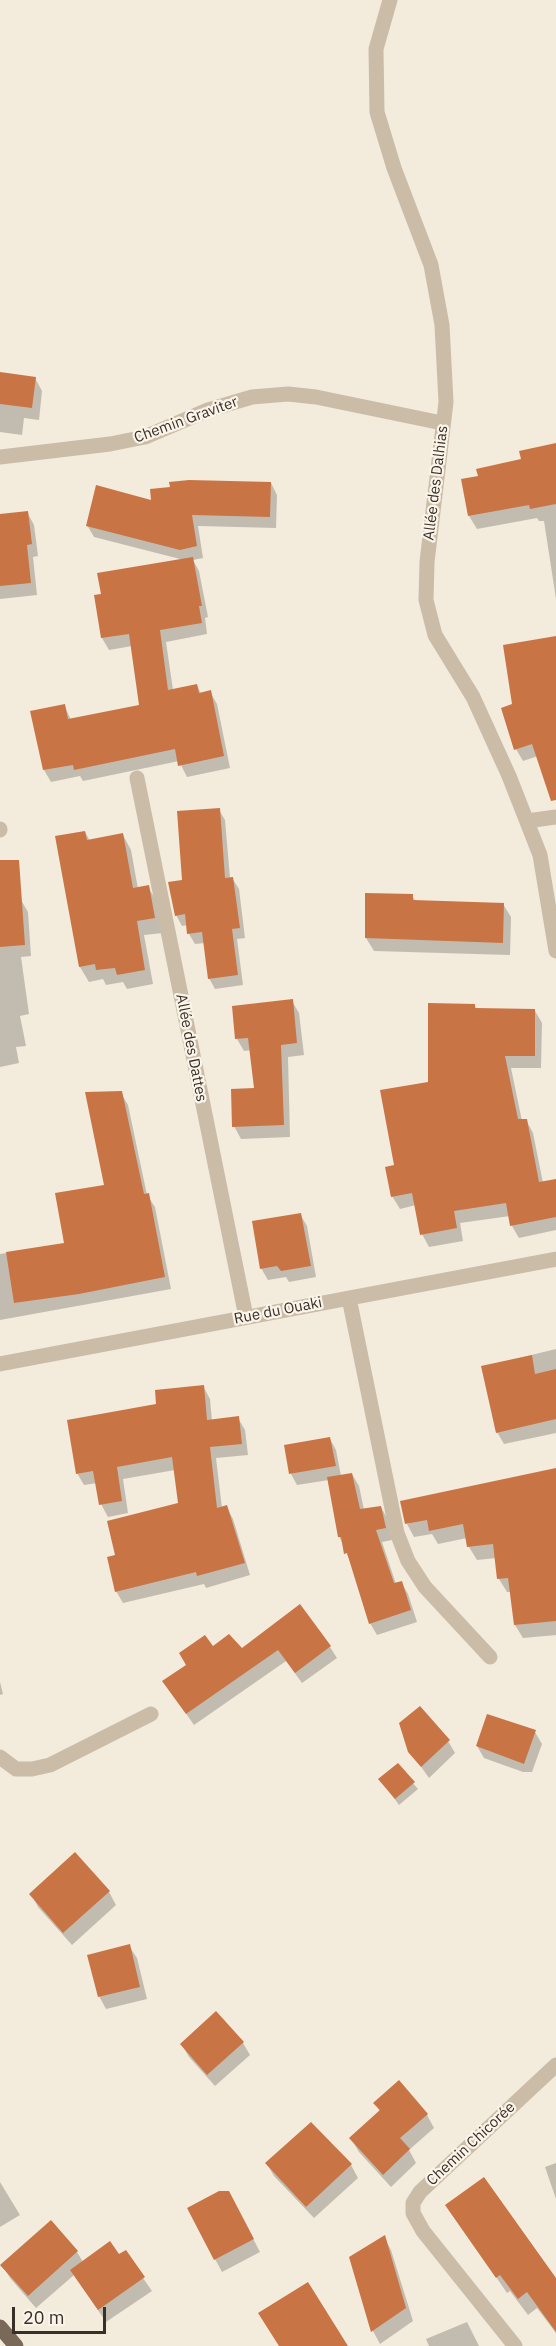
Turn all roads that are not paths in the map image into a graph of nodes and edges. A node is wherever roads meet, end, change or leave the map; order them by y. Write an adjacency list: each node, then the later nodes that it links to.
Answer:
1 (390, 0): 2 (street, Allée des Dalhias)
2 (442, 423): 3 (street, Chemin Graviter); 6 (street, Allée des Dalhias)
3 (0, 457)
4 (137, 778): 10 (street, Allée des Dattes)
5 (556, 817): 6 (street)
6 (527, 821): 7 (street, Allée des Dalhias)
7 (556, 951)
8 (556, 1259): 9 (street, Rue du Ouaki)
9 (349, 1298): 10 (street, Rue du Ouaki); 12 (street)
10 (246, 1317): 11 (street, Rue du Ouaki)
11 (0, 1364)
12 (490, 1657)
13 (151, 1714): 14 (street)
14 (0, 1757)
15 (556, 2065): 18 (street, Chemin Chicorée)
16 (0, 2327): 17 (main road)
17 (16, 2346)
18 (515, 2346)

